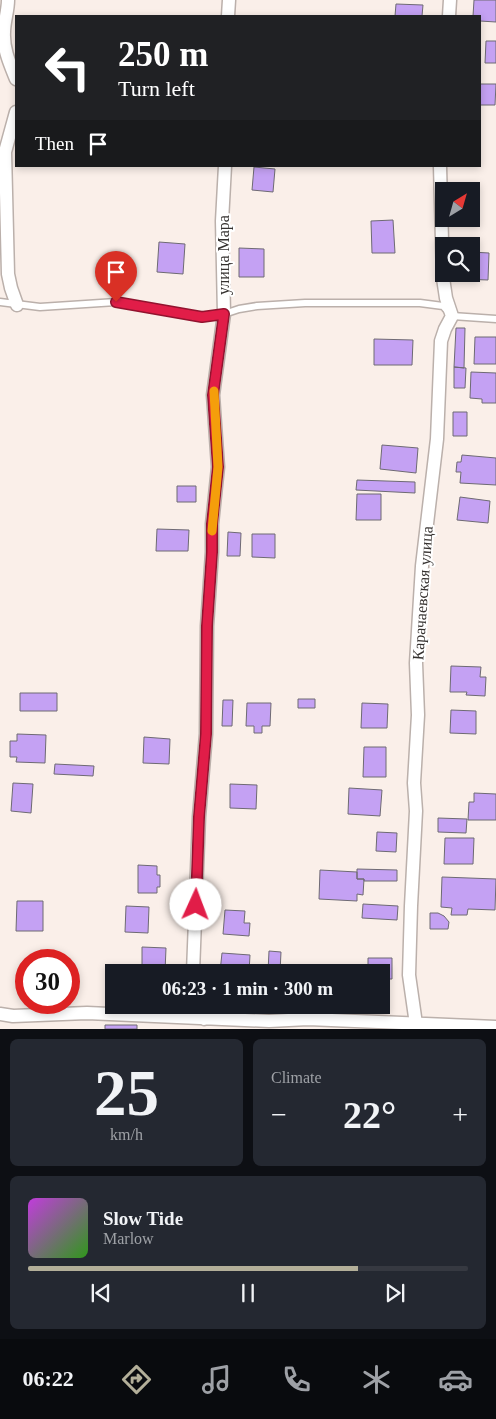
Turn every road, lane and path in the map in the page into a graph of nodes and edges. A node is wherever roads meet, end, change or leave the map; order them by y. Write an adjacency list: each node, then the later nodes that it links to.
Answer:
1 (8, 0): 6 (street)
2 (229, 0): 4 (street)
3 (450, 0): 5 (street)
4 (228, 15)
5 (449, 15)
6 (15, 76)
7 (15, 116): 11 (street)
8 (225, 167): 12 (street, улица Мара)
9 (440, 167): 13 (street)
10 (0, 302): 11 (lane)
11 (17, 305): 12 (lane)
12 (224, 314): 13 (lane); 15 (street, улица Мара)
13 (452, 316): 14 (lane); 19 (street, Карачаевская улица)
14 (496, 319)
15 (193, 964)
16 (0, 1014): 18 (street)
17 (202, 1014): 18 (street)
18 (204, 1019): 19 (street)
19 (416, 1024): 20 (street)
20 (496, 1027)

